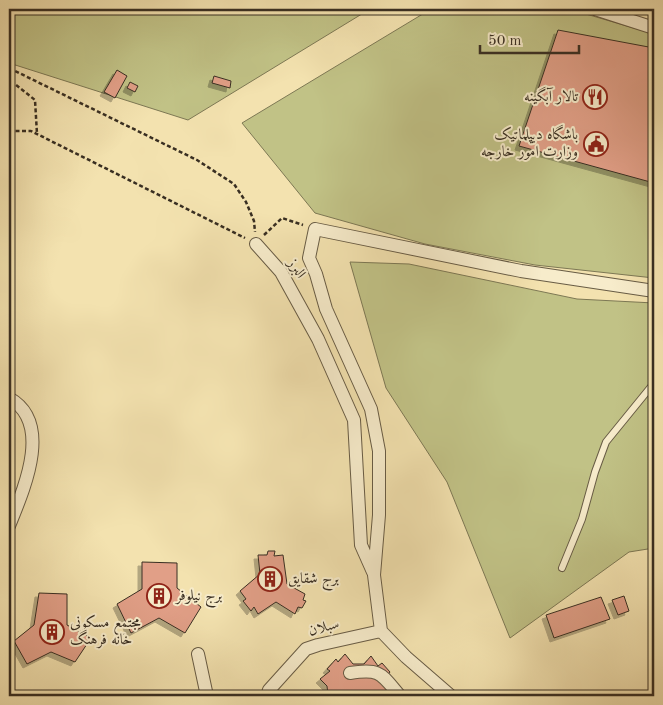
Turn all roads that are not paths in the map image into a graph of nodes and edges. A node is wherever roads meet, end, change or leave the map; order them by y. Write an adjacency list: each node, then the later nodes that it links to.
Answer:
1 (595, 9): 2 (street)
2 (654, 28)
3 (256, 244): 9 (street, البرز)
4 (654, 291): 9 (street)
5 (654, 383): 8 (lane)
6 (9, 398): 7 (street)
7 (9, 526)
8 (562, 568)
9 (374, 575): 10 (street)
10 (381, 631): 14 (street, سبلان); 16 (street)
11 (198, 654): 13 (street)
12 (350, 673): 15 (street)
13 (207, 696)
14 (267, 696)
15 (400, 696)
16 (451, 696)

